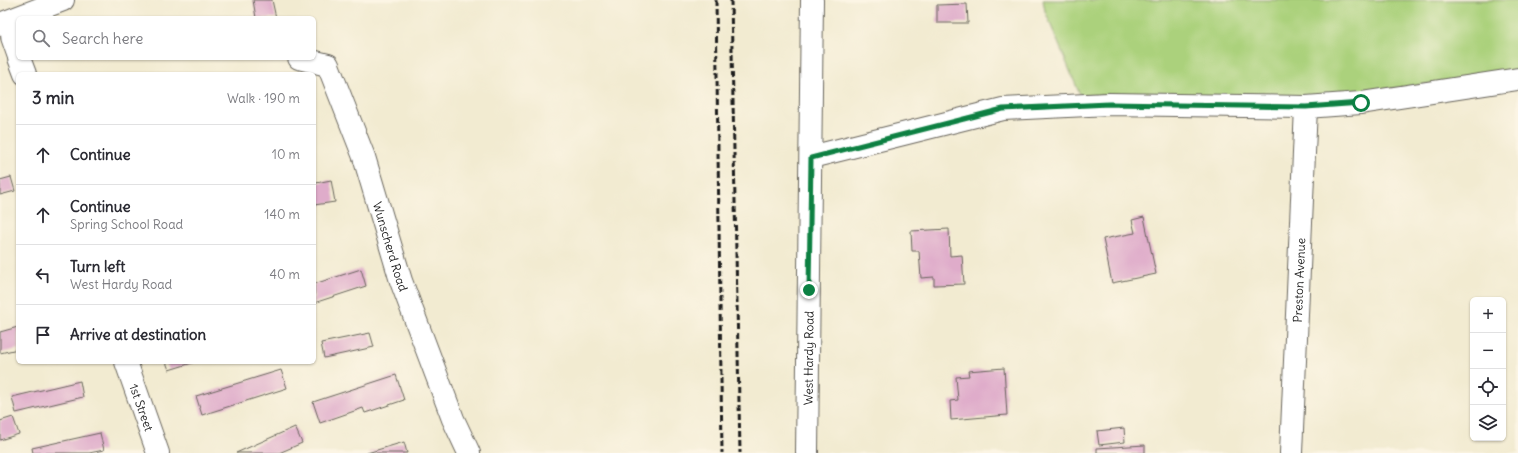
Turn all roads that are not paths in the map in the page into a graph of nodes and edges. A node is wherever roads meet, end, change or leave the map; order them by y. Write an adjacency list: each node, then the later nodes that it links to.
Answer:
1 (63, 0): 3 (street)
2 (812, 0): 9 (street, West Hardy Road)
3 (41, 16)
4 (20, 60): 6 (street)
5 (308, 60): 12 (street, Wunscherd Road)
6 (24, 72)
7 (1518, 79): 8 (street)
8 (1306, 107): 9 (street); 14 (street, Preston Avenue)
9 (811, 158): 13 (street, West Hardy Road)
10 (127, 364): 11 (street, 1st Street)
11 (158, 453)
12 (469, 453)
13 (807, 453)
14 (1291, 453)

